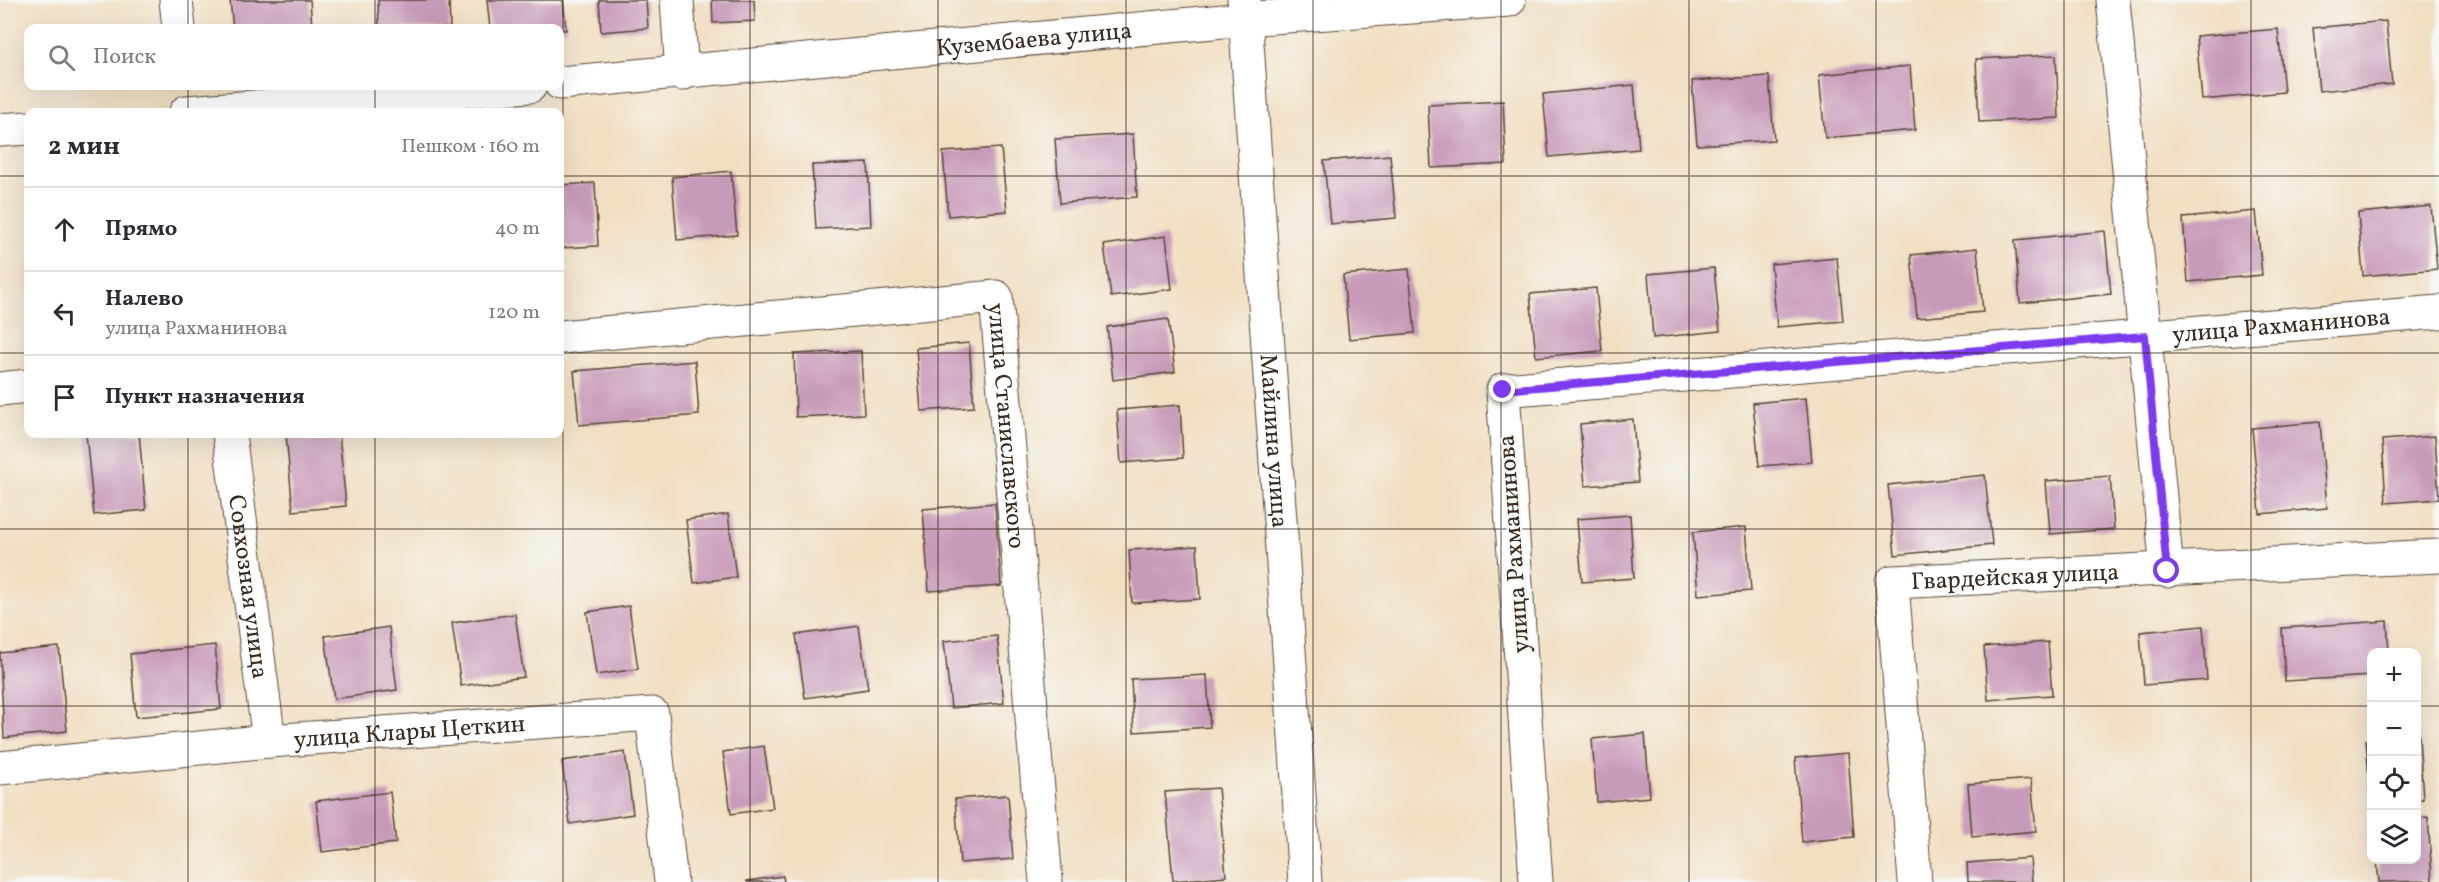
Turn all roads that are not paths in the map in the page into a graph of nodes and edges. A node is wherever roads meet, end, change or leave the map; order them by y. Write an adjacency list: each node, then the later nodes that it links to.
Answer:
1 (176, 0): 6 (street)
2 (677, 0): 7 (street)
3 (1509, 0): 5 (street, Кузембаева улица)
4 (2113, 0): 16 (street)
5 (1245, 10): 7 (street, Кузембаева улица); 27 (street, Майлина улица)
6 (179, 24)
7 (682, 74): 8 (street, Кузембаева улица)
8 (564, 83)
9 (185, 90): 11 (street)
10 (477, 90): 12 (street)
11 (187, 108)
12 (240, 108)
13 (24, 128): 14 (street)
14 (0, 130)
15 (2439, 312): 16 (street, улица Рахманинова)
16 (2145, 336): 22 (street); 28 (street, улица Рахманинова)
17 (564, 337): 26 (street, улица Станиславского)
18 (24, 387): 19 (street)
19 (0, 389)
20 (230, 438): 23 (street, Совхозная улица)
21 (2439, 556): 22 (street, Гвардейская улица)
22 (2167, 571): 29 (street, Гвардейская улица)
23 (269, 741): 24 (street, улица Клары Цеткин); 25 (street, улица Клары Цеткин)
24 (0, 768)
25 (671, 882)
26 (1046, 882)
27 (1305, 882)
28 (1536, 882)
29 (1915, 882)

